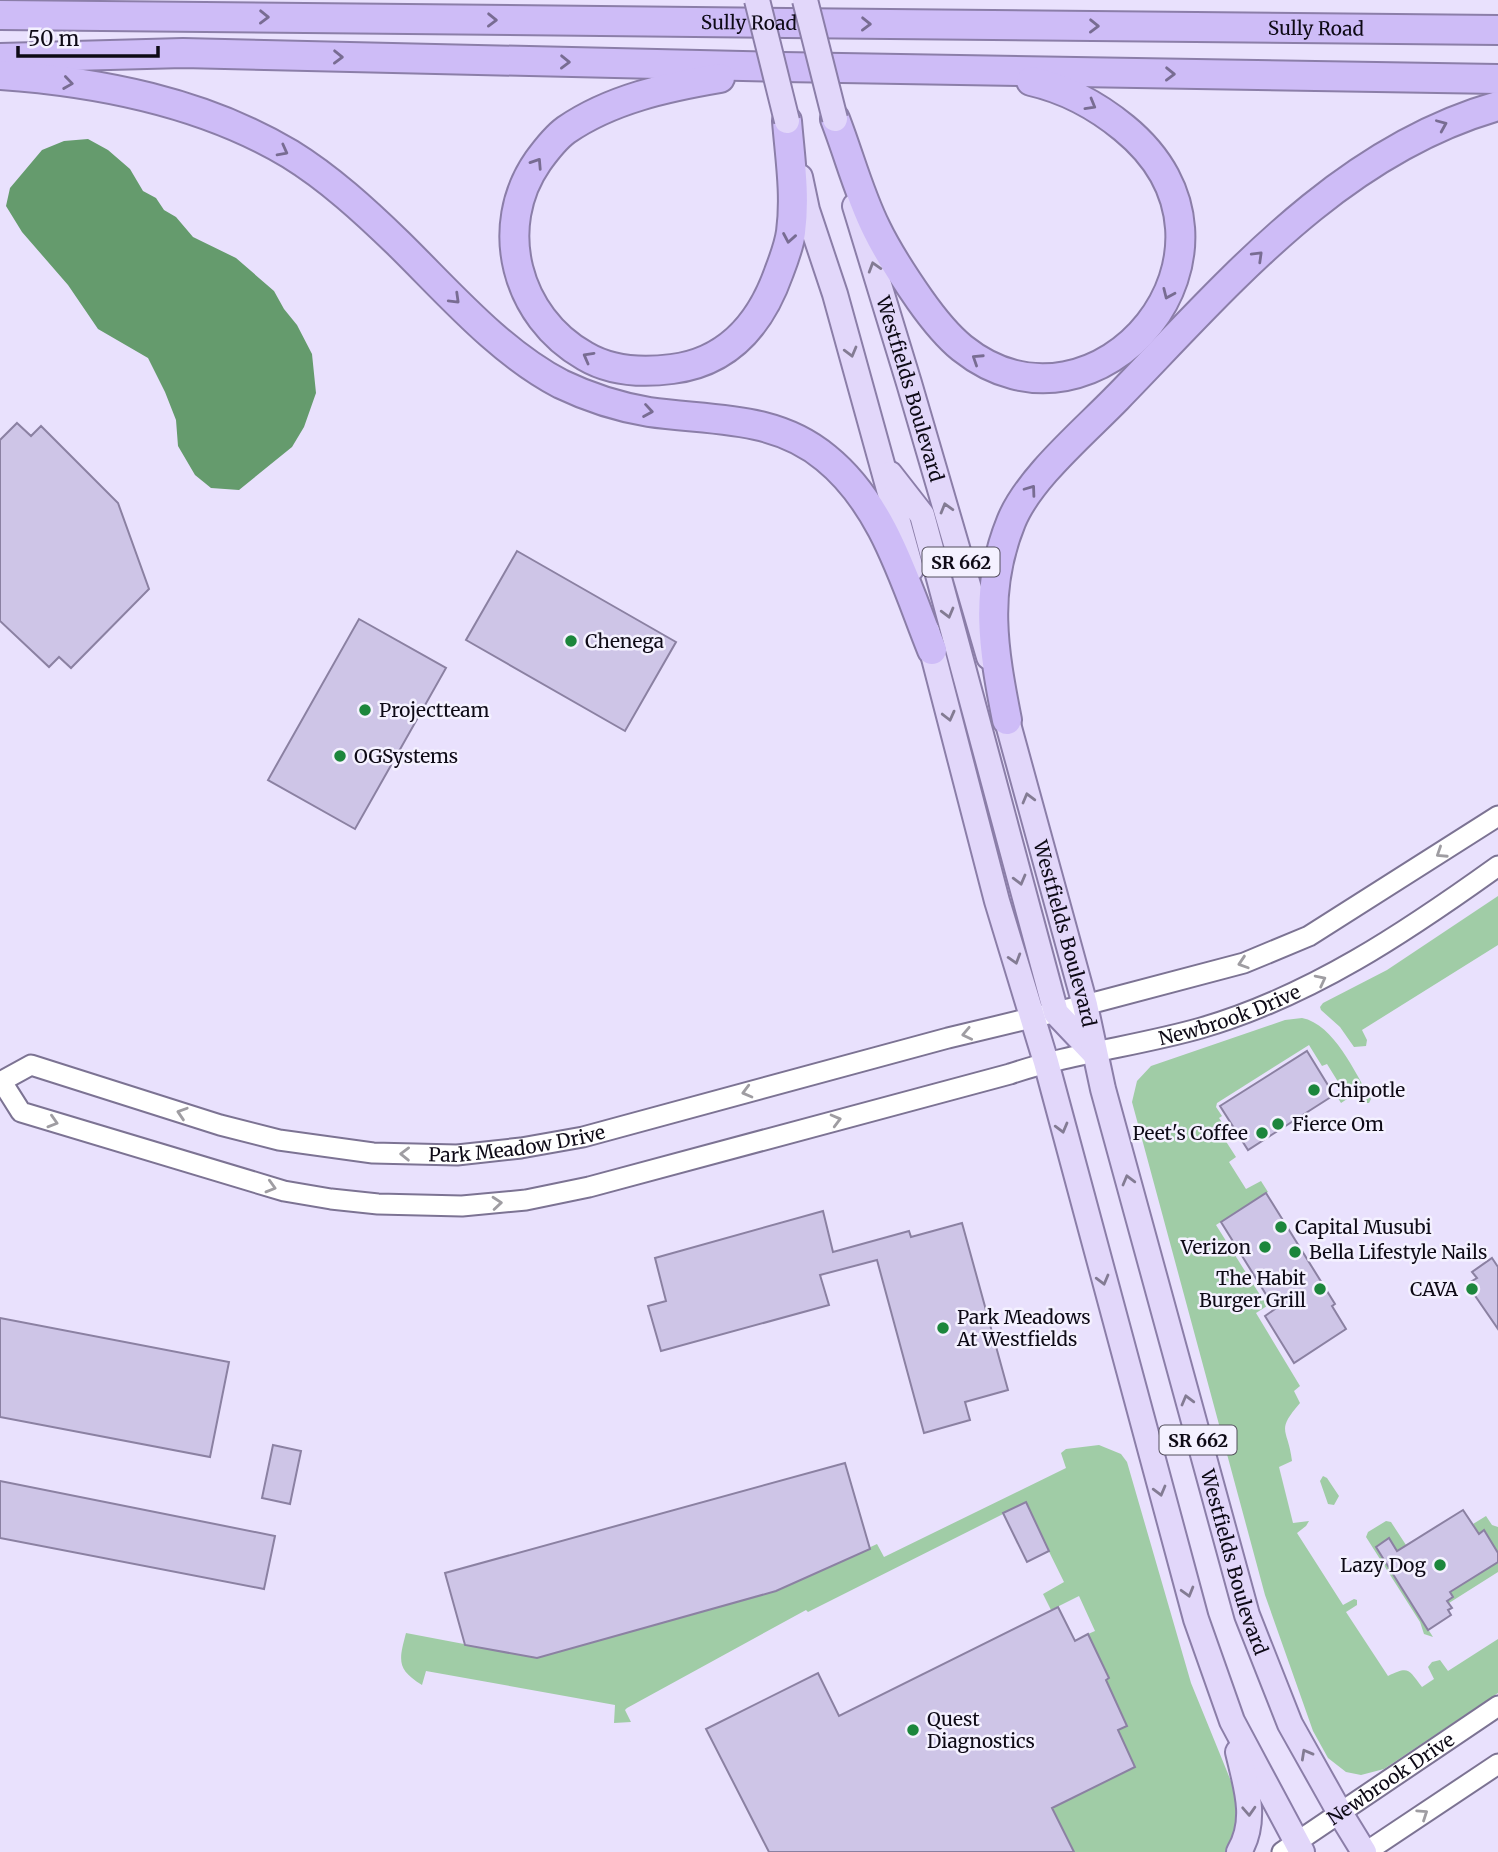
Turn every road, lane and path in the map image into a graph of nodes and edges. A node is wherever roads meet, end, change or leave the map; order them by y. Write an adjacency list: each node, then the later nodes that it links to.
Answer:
1 (757, 0): 12 (main road, SR 662, bridge)
2 (804, 0): 11 (main road, Westfields Boulevard / SR 662, bridge)
3 (0, 15): 4 (highway, Sully Road, one-way to 4)
4 (1498, 30)
5 (0, 58): 6 (highway, one-way to 6)
6 (783, 67): 7 (highway); 12 (highway, one-way to 6)
7 (955, 70): 9 (highway, one-way to 9); 11 (highway, one-way to 11)
8 (0, 75): 14 (highway, one-way to 14)
9 (1498, 79)
10 (1498, 106): 15 (highway, one-way to 10)
11 (835, 119): 15 (main road, Westfields Boulevard / SR 662, one-way to 11)
12 (787, 121): 13 (main road, SR 662, one-way to 13)
13 (882, 464): 14 (main road, SR 662); 19 (main road, one-way to 19)
14 (932, 650): 19 (main road, SR 662, one-way to 19)
15 (1007, 720): 18 (main road, Westfields Boulevard / SR 662, one-way to 15)
16 (1498, 816): 18 (street, one-way to 18)
17 (1498, 866): 20 (street, Newbrook Drive, one-way to 17)
18 (1085, 1006): 19 (street); 20 (main road, Westfields Boulevard / SR 662)
19 (1045, 1015): 20 (main road); 21 (main road, SR 662); 22 (street, Park Meadow Drive, one-way to 22)
20 (1093, 1053): 21 (street, Newbrook Drive); 27 (main road, Westfields Boulevard / SR 662, one-way to 20)
21 (1046, 1062): 23 (street, Newbrook Drive); 25 (main road, SR 662, one-way to 25)
22 (1, 1082): 23 (street, Park Meadow Drive, one-way to 23)
23 (932, 1094)
24 (1498, 1706): 27 (street, Newbrook Drive)
25 (1232, 1721): 28 (main road, SR 662); 29 (main road, one-way to 29)
26 (1498, 1764): 30 (street, one-way to 26)
27 (1340, 1814): 28 (street, Newbrook Drive); 30 (main road, Westfields Boulevard / SR 662)
28 (1293, 1849)
29 (1239, 1852)
30 (1365, 1852)

